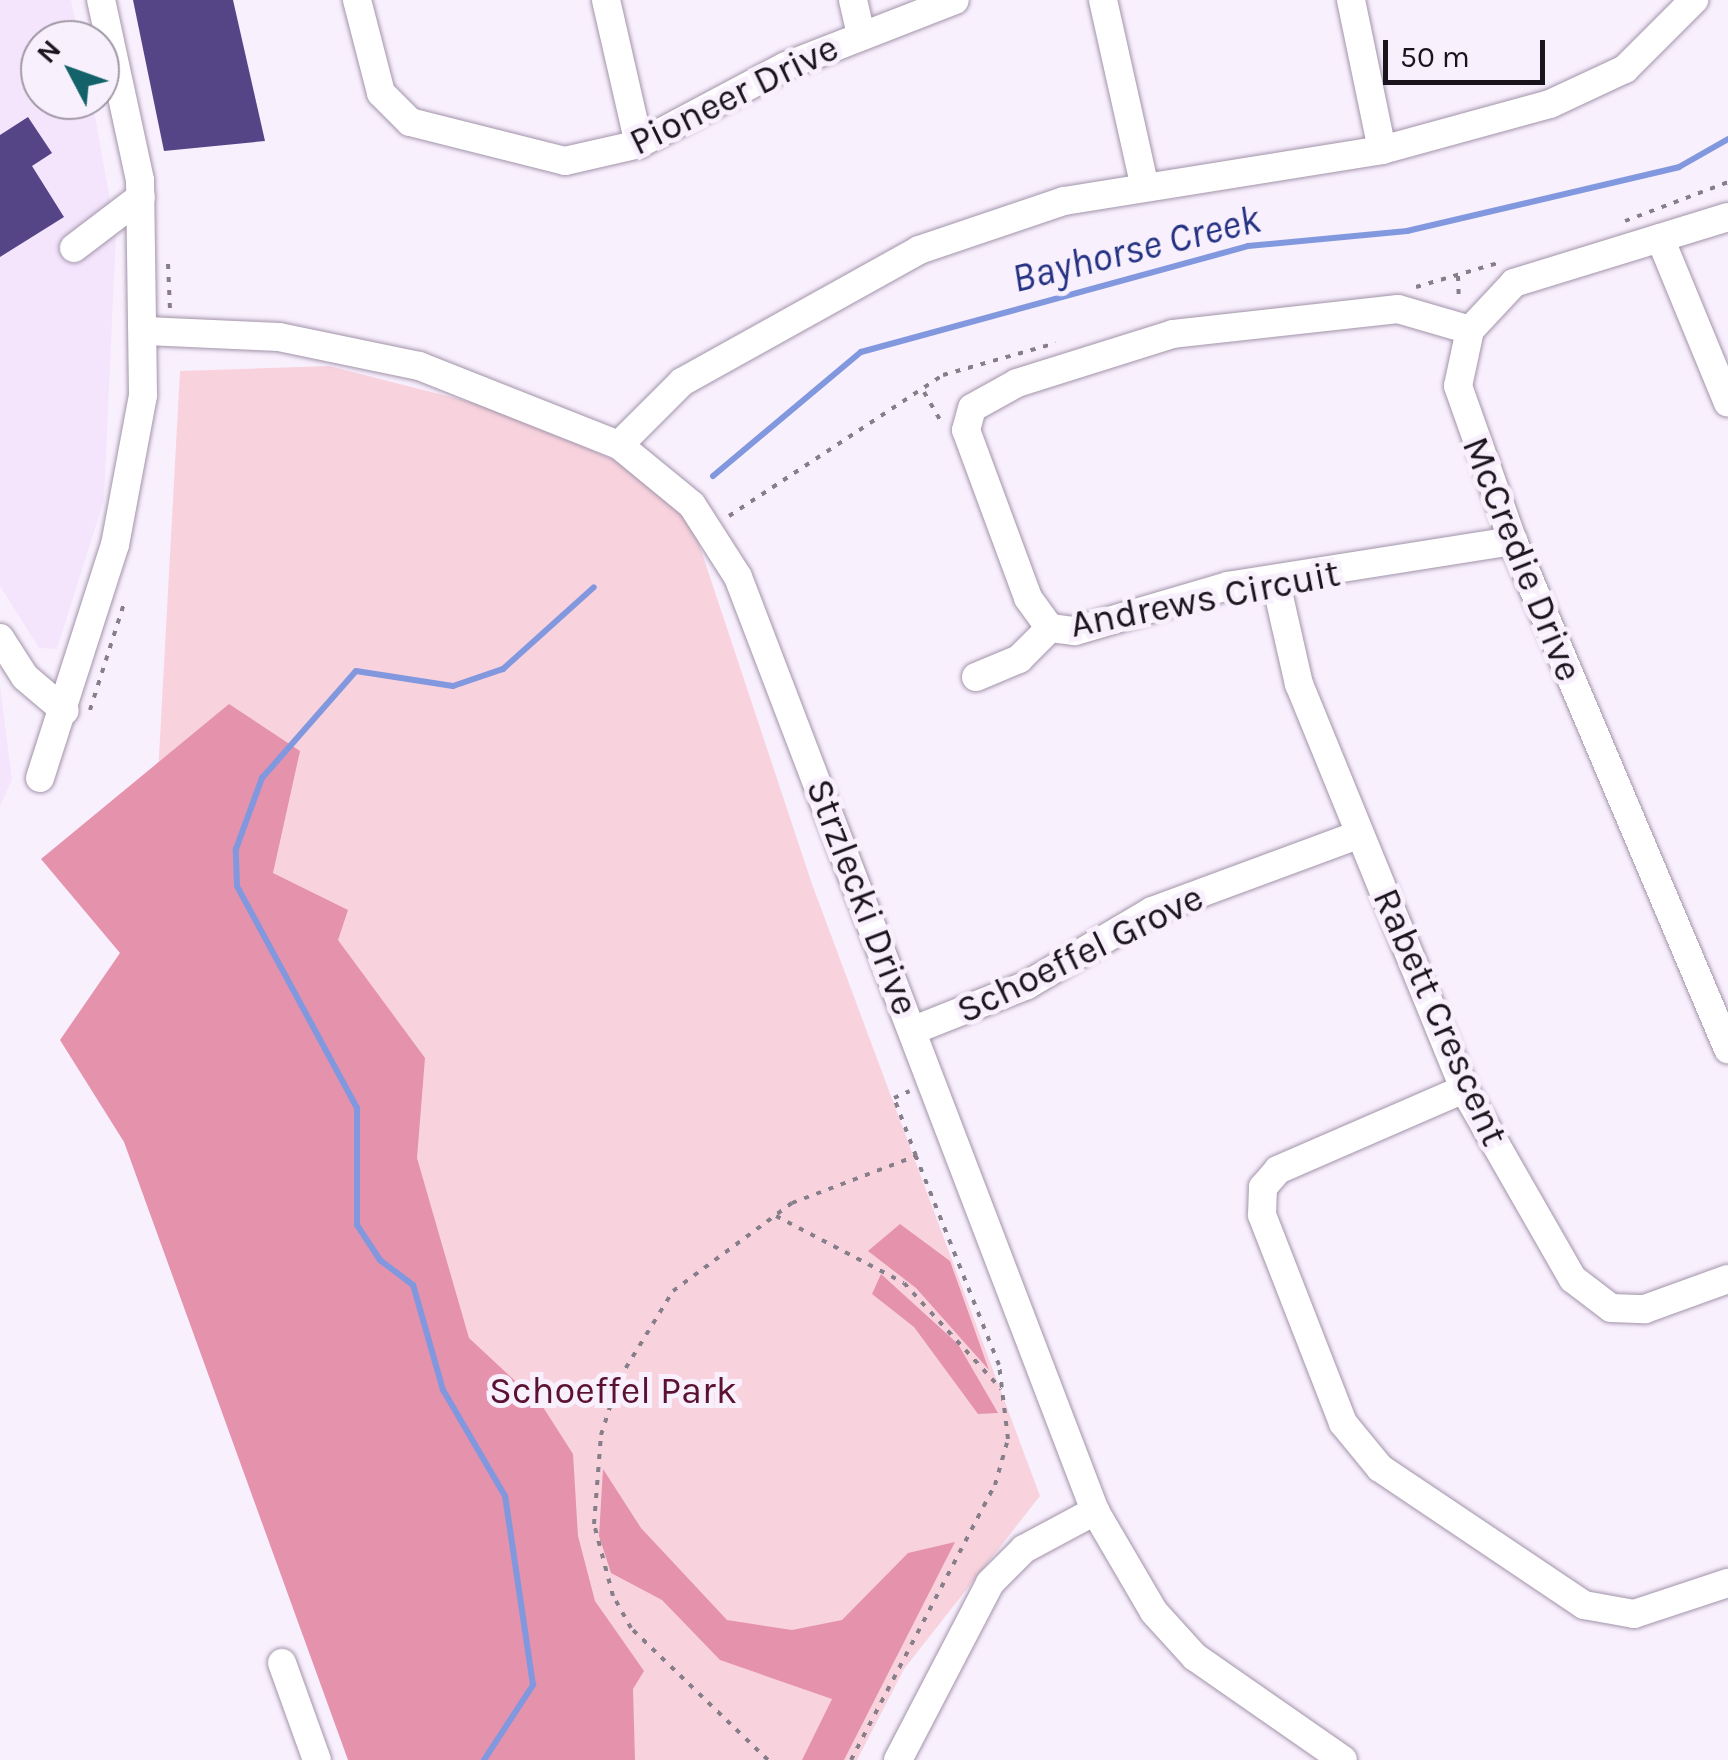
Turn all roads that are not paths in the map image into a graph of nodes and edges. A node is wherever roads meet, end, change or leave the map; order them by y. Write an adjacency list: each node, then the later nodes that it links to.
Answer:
1 (100, 0): 13 (street)
2 (357, 0): 10 (street, Pioneer Drive)
3 (606, 0): 10 (street)
4 (853, 0): 9 (street)
5 (955, 0): 9 (street, Pioneer Drive)
6 (1103, 0): 12 (street)
7 (1352, 0): 11 (street)
8 (1694, 0): 11 (street)
9 (861, 34): 10 (street, Pioneer Drive)
10 (639, 144)
11 (1382, 150): 12 (street)
12 (1144, 183): 20 (street)
13 (141, 196): 16 (street); 18 (street)
14 (1728, 217): 15 (street)
15 (1660, 238): 17 (street); 19 (street)
16 (74, 248)
17 (1465, 320): 21 (street, McCredie Drive); 23 (street, Andrews Circuit)
18 (146, 332): 20 (street, Strzlecki Drive); 26 (street)
19 (1728, 403)
20 (619, 446): 29 (street, Strzlecki Drive)
21 (1514, 541): 22 (street, Andrews Circuit); 30 (street, McCredie Drive)
22 (1276, 583): 23 (street, Andrews Circuit); 28 (street, Rabett Crescent)
23 (1050, 628): 25 (street)
24 (0, 638): 26 (street)
25 (976, 677)
26 (65, 711): 27 (street)
27 (40, 778)
28 (1358, 835): 29 (street, Schoeffel Grove); 31 (street, Rabett Crescent)
29 (914, 1030): 33 (street, Strzlecki Drive)
30 (1728, 1049)
31 (1464, 1089): 32 (street, Rabett Crescent); 34 (street)
32 (1728, 1280)
33 (1095, 1511): 37 (street); 38 (street, Strzlecki Drive)
34 (1728, 1583)
35 (282, 1664): 36 (street)
36 (310, 1757)
37 (898, 1760)
38 (1343, 1760)

